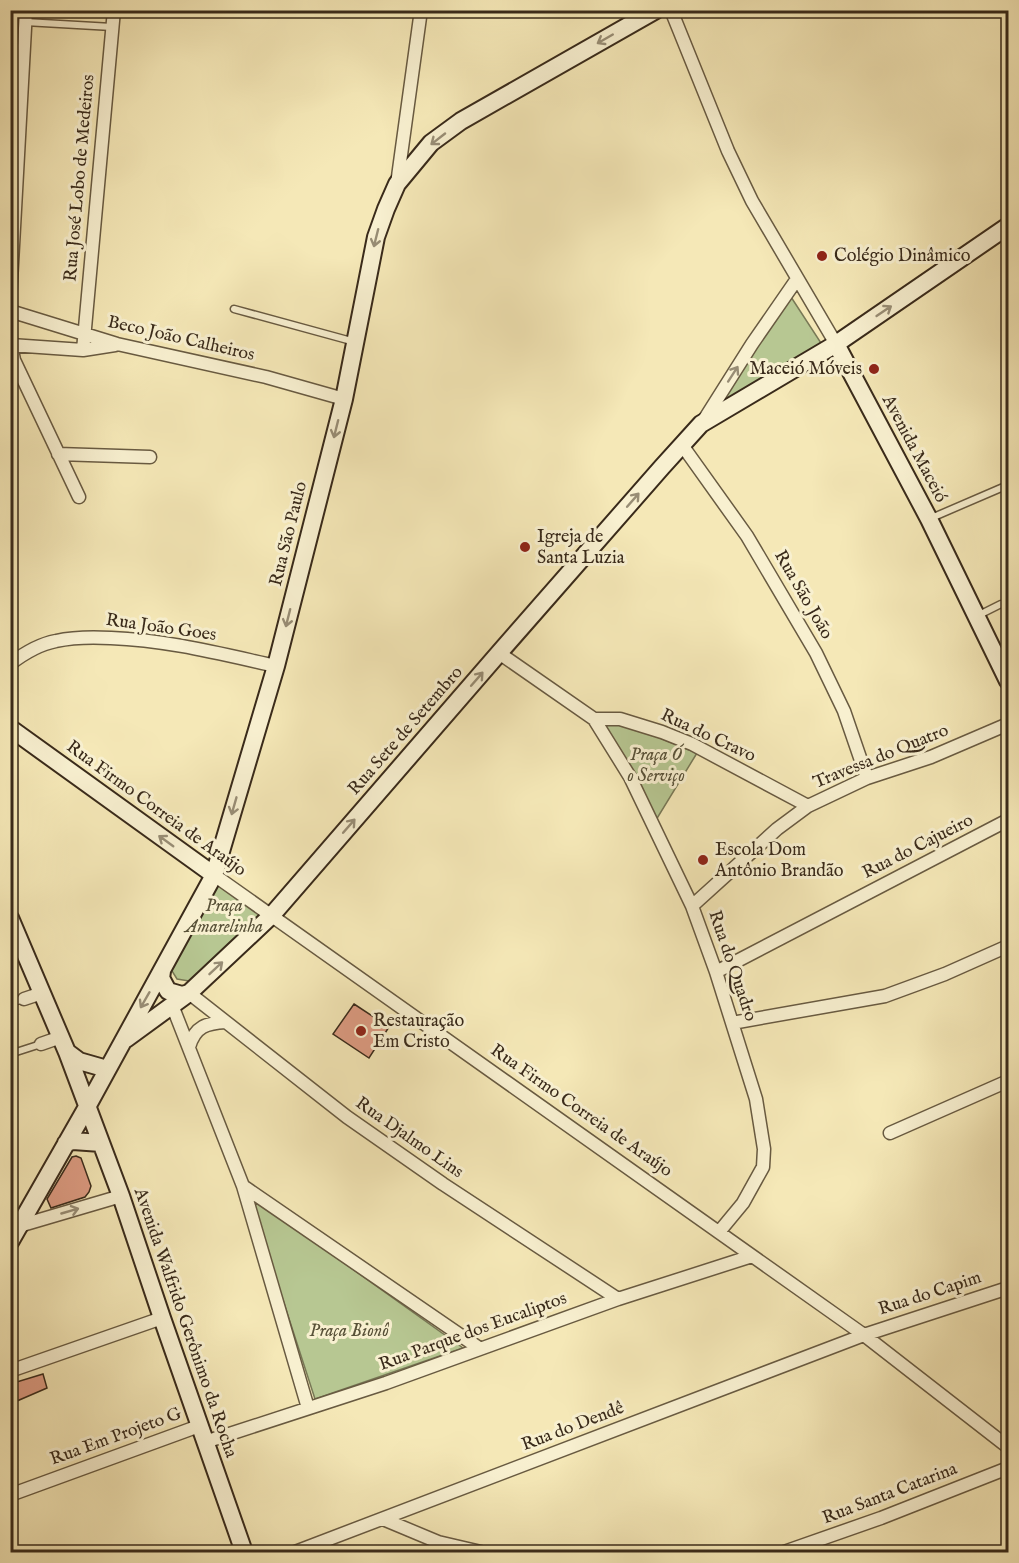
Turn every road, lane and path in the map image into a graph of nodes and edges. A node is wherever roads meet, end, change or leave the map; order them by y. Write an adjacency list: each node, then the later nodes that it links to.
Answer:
1 (114, 10): 6 (street, Rua José Lobo de Medeiros)
2 (421, 10): 7 (street, Rua São Paulo)
3 (656, 10): 7 (street, one-way to 7)
4 (671, 10): 9 (street, Avenida Maceió)
5 (26, 16): 6 (lane); 10 (street)
6 (112, 27): 14 (street, Rua José Lobo de Medeiros)
7 (397, 184): 15 (street, Rua São Paulo, one-way to 15)
8 (1008, 226): 17 (street, Rua Sete de Setembro, one-way to 8)
9 (797, 279): 17 (street, Avenida Maceió); 21 (street, Rua Sete de Setembro, one-way to 9)
10 (10, 300)
11 (234, 309): 15 (lane)
12 (10, 311): 14 (street, Beco João Calheiros)
13 (10, 328): 18 (street)
14 (84, 334): 16 (street, Beco João Calheiros); 19 (street, Rua José Lobo de Medeiros)
15 (355, 342): 20 (street, Rua São Paulo)
16 (117, 344): 19 (street); 20 (street, Beco João Calheiros)
17 (836, 344): 21 (street, Rua Sete de Setembro); 27 (street, Avenida Maceió)
18 (11, 345): 19 (street); 23 (street)
19 (83, 350)
20 (344, 399): 32 (street, Rua São Paulo, one-way to 32)
21 (702, 424): 22 (street, Rua Sete de Setembro)
22 (682, 445): 30 (street, Rua Sete de Setembro, one-way to 22); 37 (street, Rua São João)
23 (58, 454): 24 (street); 26 (street)
24 (150, 457)
25 (1008, 485): 27 (lane)
26 (79, 496)
27 (929, 519): 29 (street, Avenida Maceió)
28 (1008, 606): 29 (lane)
29 (976, 616): 33 (street, Avenida Maceió)
30 (499, 653): 34 (street); 42 (street, Rua Sete de Setembro, one-way to 30)
31 (10, 664): 32 (street, Rua João Goes)
32 (276, 666): 40 (street, Rua São Paulo, one-way to 40)
33 (1007, 674)
34 (594, 719): 38 (street, Rua do Cravo); 41 (street, Rua do Quadro)
35 (1008, 724): 37 (street, Travessa do Quatro)
36 (10, 728): 40 (street, Rua Firmo Correia de Araújo, one-way to 36)
37 (867, 778): 38 (street, Travessa do Quatro)
38 (808, 806): 41 (street, Travessa do Quatro)
39 (1008, 820): 46 (street, Rua do Cajueiro)
40 (214, 875): 42 (street, Rua Firmo Correia de Araújo); 45 (street, Rua São Paulo)
41 (692, 906): 46 (street, Rua do Quadro)
42 (272, 915): 48 (street, Rua Sete de Setembro, one-way to 42); 68 (street, Rua Firmo Correia de Araújo)
43 (10, 918): 47 (street)
44 (1008, 946): 53 (street)
45 (162, 971): 48 (street); 54 (street, Rua São Paulo, one-way to 54)
46 (716, 972): 53 (street, Rua do Quadro)
47 (42, 993): 49 (street); 56 (street)
48 (189, 993): 51 (street, Rua Sete de Setembro); 52 (street, Rua Djalmo Lins)
49 (24, 999): 50 (lane)
50 (10, 1003)
51 (172, 1005): 54 (street, Rua Sete de Setembro); 57 (street)
52 (226, 1022): 57 (street); 72 (street, Rua Djalmo Lins)
53 (732, 1023): 68 (street, Rua do Quadro)
54 (120, 1043): 59 (street, Rua São Paulo)
55 (41, 1044): 56 (street); 58 (lane)
56 (64, 1045): 59 (street); 61 (street)
57 (189, 1047): 65 (street)
58 (10, 1054)
59 (107, 1069): 61 (street, Rua São Paulo)
60 (1008, 1081): 62 (street)
61 (87, 1107): 63 (street, Rua São Paulo); 64 (street, Avenida Walfrido Gerônimo da Rocha)
62 (890, 1133)
63 (66, 1143): 64 (street); 67 (street, Rua São Paulo)
64 (101, 1143): 66 (street, Avenida Walfrido Gerônimo da Rocha)
65 (243, 1186): 75 (street); 77 (street)
66 (121, 1196): 67 (street, one-way to 66); 73 (street, Avenida Walfrido Gerônimo da Rocha)
67 (19, 1226): 69 (street, Rua São Paulo)
68 (719, 1232): 70 (street, Rua Firmo Correia de Araújo)
69 (10, 1242)
70 (752, 1256): 72 (street, Rua Parque dos Eucaliptos); 74 (street, Rua Firmo Correia de Araújo)
71 (1008, 1288): 74 (street, Rua do Capim)
72 (618, 1299): 75 (street, Rua Parque dos Eucaliptos)
73 (162, 1318): 76 (street); 78 (street, Avenida Walfrido Gerônimo da Rocha)
74 (864, 1335): 79 (street, Rua Firmo Correia de Araújo); 82 (street, Rua do Dendê)
75 (479, 1348): 77 (street, Rua Parque dos Eucaliptos)
76 (10, 1371)
77 (308, 1408): 78 (street, Rua Parque dos Eucaliptos)
78 (202, 1434): 81 (street, Rua Em Projeto G); 84 (street, Avenida Walfrido Gerônimo da Rocha)
79 (1008, 1447)
80 (1008, 1468): 87 (street, Rua Santa Catarina)
81 (10, 1495)
82 (382, 1519): 83 (street); 85 (street, Rua do Dendê)
83 (440, 1547): 86 (street)
84 (244, 1552)
85 (295, 1552)
86 (480, 1552)
87 (784, 1552)

